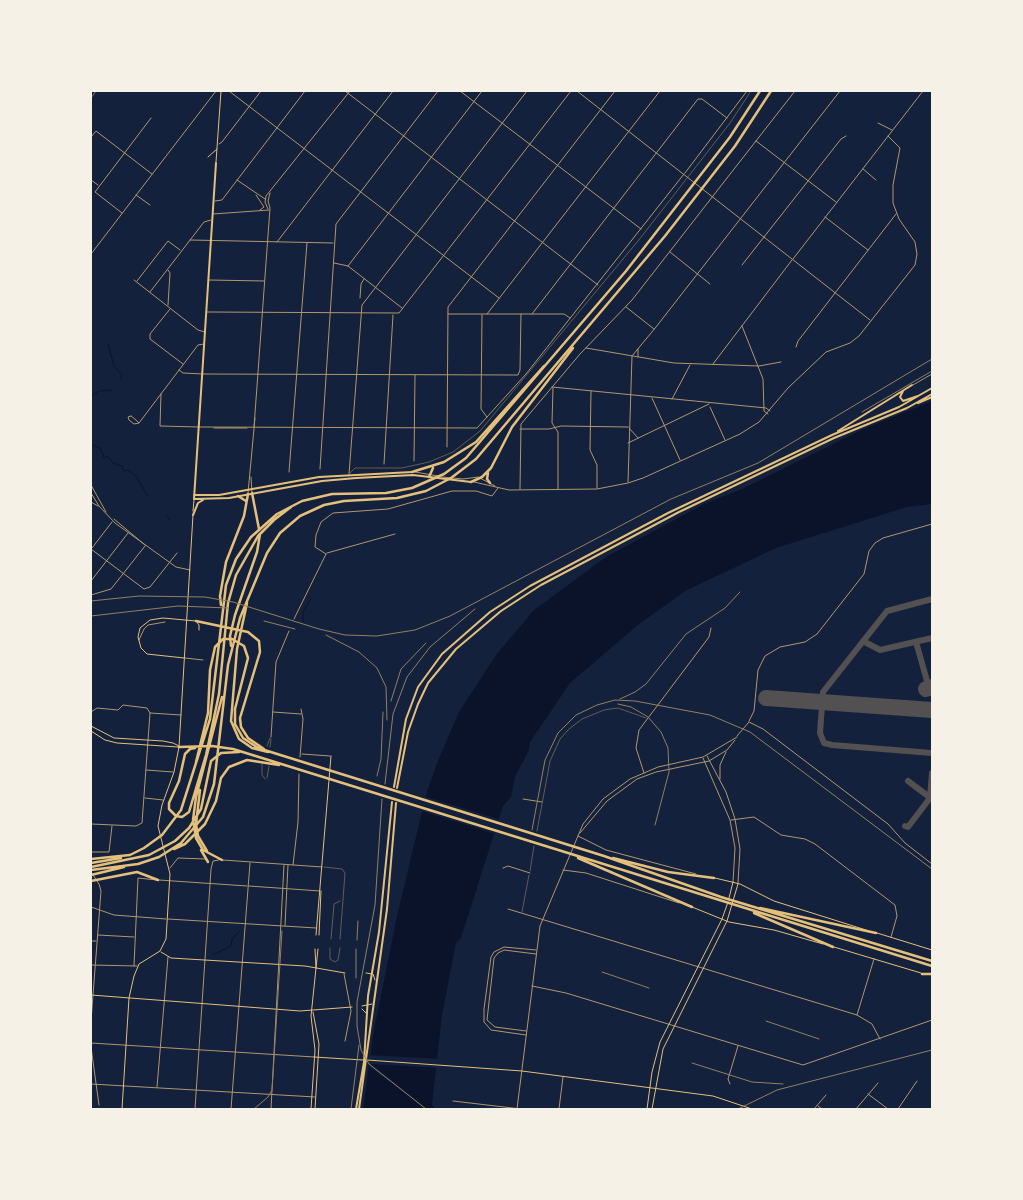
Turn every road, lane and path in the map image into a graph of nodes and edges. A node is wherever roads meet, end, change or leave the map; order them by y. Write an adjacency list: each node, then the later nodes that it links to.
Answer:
1 (216, 91): 53 (street)
2 (221, 91): 40 (main road)
3 (230, 91): 25 (street)
4 (261, 91): 25 (street)
5 (305, 91): 32 (street)
6 (345, 91): 23 (street)
7 (394, 91): 27 (street)
8 (438, 91): 35 (street)
9 (460, 91): 24 (street)
10 (482, 91): 24 (street)
11 (527, 91): 30 (street)
12 (571, 91): 41 (street)
13 (576, 91): 26 (street)
14 (615, 91): 26 (street)
15 (660, 91): 34 (street)
16 (747, 91): 29 (street)
17 (751, 91): 55 (lane)
18 (760, 91): 135 (highway)
19 (771, 91): 139 (highway)
20 (795, 91): 39 (street)
21 (840, 91): 49 (street)
22 (922, 91): 33 (street)
23 (349, 92): 27 (street); 43 (street)
24 (474, 102): 30 (street); 47 (street)
25 (249, 107): 32 (street); 40 (street)
26 (600, 110): 34 (street); 50 (street)
27 (376, 115): 35 (street); 52 (street)
28 (151, 118): 44 (street)
29 (727, 118): 45 (street); 54 (street)
30 (502, 123): 41 (street); 56 (street)
31 (878, 123): 33 (street)
32 (277, 128): 43 (street); 58 (street)
33 (893, 130): 37 (street)
34 (628, 131): 45 (street); 62 (street)
35 (404, 136): 47 (street); 63 (street)
36 (846, 136): 60 (street)
37 (888, 136): 51 (street); 80 (street)
38 (91, 138): 44 (street)
39 (756, 141): 49 (street); 67 (street)
40 (218, 144): 42 (main road)
41 (530, 144): 50 (street); 69 (street)
42 (218, 148): 46 (main road); 48 (main road)
43 (304, 149): 52 (street); 64 (street)
44 (124, 153): 53 (street); 61 (street)
45 (657, 153): 54 (street); 74 (street)
46 (208, 157)
47 (432, 158): 56 (street); 78 (street)
48 (216, 163): 70 (main road)
49 (784, 163): 60 (street); 82 (street)
50 (558, 165): 62 (street); 84 (street)
51 (862, 169): 59 (street); 72 (street)
52 (332, 170): 63 (street); 91 (street)
53 (152, 174): 65 (street)
54 (684, 174): 55 (street); 85 (street)
55 (687, 176): 67 (street); 204 (lane)
56 (459, 178): 69 (street); 86 (street)
57 (91, 180): 61 (street)
58 (237, 180): 66 (street); 70 (street)
59 (876, 180)
60 (808, 181): 72 (street); 87 (street)
61 (99, 186): 77 (street)
62 (585, 187): 74 (street); 92 (street)
63 (360, 192): 78 (street); 94 (street)
64 (270, 193): 68 (street); 71 (street)
65 (136, 194): 73 (street); 77 (street)
66 (256, 195): 68 (street); 75 (street)
67 (713, 196): 82 (street); 97 (street)
68 (265, 199): 71 (street); 76 (street)
69 (487, 200): 84 (street); 99 (street)
70 (213, 201): 79 (main road)
71 (268, 202): 76 (street)
72 (836, 203): 81 (street)
73 (150, 205)
74 (613, 208): 85 (street); 102 (street)
75 (260, 210): 76 (street); 79 (street)
76 (269, 210): 90 (street)
77 (122, 213): 98 (street)
78 (388, 213): 86 (street); 104 (street)
79 (213, 214): 83 (main road)
80 (896, 214): 95 (street); 134 (street)
81 (825, 217): 95 (street); 100 (street)
82 (741, 218): 87 (street); 106 (street)
83 (212, 220): 88 (street); 89 (main road)
84 (515, 221): 92 (street); 107 (street)
85 (641, 229): 112 (street)
86 (416, 234): 99 (street); 113 (street)
87 (764, 237): 100 (street); 103 (street)
88 (190, 240): 89 (street); 96 (street)
89 (211, 242): 90 (street); 109 (main road)
90 (267, 242): 91 (street); 110 (street)
91 (277, 242): 93 (street)
92 (543, 242): 102 (street); 117 (street)
93 (307, 243): 94 (street); 124 (street)
94 (334, 243): 101 (street)
95 (868, 250): 115 (street)
96 (181, 251): 105 (street); 114 (street)
97 (670, 252): 106 (street); 119 (street)
98 (91, 254)
99 (444, 256): 107 (street); 121 (street)
100 (792, 260): 115 (street); 136 (street)
101 (333, 263): 104 (street); 125 (street)
102 (570, 264): 112 (street); 132 (street)
103 (742, 265)
104 (348, 266): 108 (street)
105 (167, 270): 114 (street); 118 (street)
106 (698, 274): 111 (street); 137 (street)
107 (472, 277): 117 (street); 128 (street)
108 (364, 279): 113 (street); 116 (street)
109 (209, 280): 110 (street); 122 (main road)
110 (264, 281): 123 (street)
111 (710, 284)
112 (598, 285): 133 (street)
113 (375, 287): 121 (street); 126 (street)
114 (150, 292): 118 (street)
115 (835, 293): 134 (street); 142 (street)
116 (360, 298)
117 (500, 298): 130 (street)
118 (168, 306): 120 (street)
119 (626, 307): 137 (street); 143 (street)
120 (170, 308): 138 (street); 148 (street)
121 (403, 309): 127 (street)
122 (207, 312): 123 (street); 138 (main road)
123 (262, 313): 124 (street); 153 (street)
124 (301, 313): 125 (street); 154 (street)
125 (330, 313): 126 (street); 155 (street)
126 (360, 313): 127 (street); 156 (street)
127 (393, 314): 158 (street)
128 (448, 314): 129 (street); 160 (street)
129 (482, 314): 130 (street); 161 (street)
130 (488, 314): 131 (street)
131 (520, 314): 132 (street); 161 (street)
132 (532, 314): 133 (street)
133 (571, 318): 176 (street)
134 (870, 320): 174 (street)
135 (580, 325): 199 (highway); 227 (highway)
136 (741, 325): 149 (street); 150 (street)
137 (654, 329): 141 (street)
138 (205, 332): 140 (main road)
139 (582, 336): 201 (highway); 246 (highway)
140 (205, 344): 148 (street); 152 (main road)
141 (639, 347): 144 (street); 145 (street)
142 (796, 347)
143 (585, 348): 144 (street); 163 (street)
144 (631, 356): 145 (street); 168 (street)
145 (639, 357): 147 (street)
146 (781, 362): 150 (street)
147 (691, 363): 149 (street); 171 (street)
148 (183, 364): 151 (street)
149 (713, 364): 150 (street)
150 (758, 366): 173 (street)
151 (179, 370): 152 (street); 167 (street)
152 (203, 374): 153 (street); 180 (main road)
153 (258, 374): 154 (street); 181 (street)
154 (296, 374): 155 (street); 182 (street)
155 (326, 374): 156 (street); 183 (street)
156 (356, 374): 158 (street); 184 (street)
157 (932, 374): 162 (street)
158 (389, 375): 159 (street); 185 (street)
159 (415, 375): 160 (street); 186 (street)
160 (448, 375): 161 (street); 187 (street)
161 (481, 375): 176 (street)
162 (912, 385): 166 (main road); 191 (main road)
163 (552, 387): 165 (street); 188 (street); 190 (street)
164 (932, 388): 166 (main road)
165 (591, 392): 168 (street); 178 (street)
166 (927, 392): 191 (main road)
167 (161, 393): 177 (street); 180 (street)
168 (629, 395): 170 (street); 189 (street)
169 (932, 396): 191 (main road)
170 (652, 398): 171 (street); 179 (street)
171 (672, 400): 172 (street)
172 (709, 404): 173 (street); 179 (street); 193 (street)
173 (764, 409): 174 (street); 175 (street)
174 (770, 411): 175 (street)
175 (768, 414): 193 (street)
176 (487, 417): 187 (street)
177 (139, 423)
178 (590, 426): 188 (street); 189 (street); 217 (street)
179 (664, 426): 192 (street); 197 (street)
180 (199, 427): 181 (street); 222 (main road)
181 (254, 427): 182 (street); 205 (street)
182 (293, 428): 183 (street); 202 (street)
183 (323, 428): 184 (street); 200 (street)
184 (352, 428): 185 (street); 204 (street)
185 (386, 428): 186 (street); 198 (street)
186 (414, 428): 187 (street); 196 (street)
187 (447, 428): 195 (street)
188 (555, 428): 190 (street); 216 (street)
189 (629, 428): 192 (street); 194 (street)
190 (520, 429): 218 (street)
191 (827, 437)
192 (639, 438): 194 (street)
193 (725, 440): 197 (street)
194 (628, 443): 211 (street)
195 (447, 447)
196 (414, 461)
197 (681, 461): 211 (street)
198 (384, 464)
199 (439, 464): 203 (highway); 206 (highway)
200 (320, 469)
201 (489, 471): 207 (highway); 210 (highway)
202 (289, 472)
203 (412, 472): 204 (main road); 206 (street)
204 (349, 474): 208 (main road); 215 (main road)
205 (250, 476): 214 (street); 215 (street)
206 (430, 476): 207 (street); 208 (main road); 209 (main road)
207 (481, 478): 209 (highway); 210 (street)
208 (349, 479): 220 (main road)
209 (471, 482): 213 (street)
210 (490, 483): 213 (street)
211 (628, 483): 217 (street)
212 (91, 485): 230 (street)
213 (498, 488): 218 (street); 239 (street)
214 (248, 489): 215 (main road); 221 (street); 222 (main road)
215 (252, 489): 220 (street)
216 (558, 489): 217 (street); 218 (street)
217 (597, 489)
218 (520, 490)
219 (91, 493): 229 (street)
220 (252, 493): 221 (main road); 255 (highway)
221 (248, 494): 223 (main road); 228 (highway)
222 (194, 495): 224 (main road)
223 (238, 496): 225 (main road); 228 (highway)
224 (194, 499): 225 (main road); 231 (main road)
225 (203, 500): 231 (main road)
226 (91, 502): 229 (street)
227 (297, 503): 245 (highway); 298 (highway)
228 (246, 505): 245 (highway)
229 (99, 506): 230 (street)
230 (106, 512): 232 (street)
231 (193, 515): 242 (main road)
232 (114, 520): 234 (street); 236 (street); 237 (street)
233 (932, 524): 266 (street)
234 (128, 533): 236 (street); 240 (street)
235 (394, 534): 239 (street)
236 (146, 545): 241 (street); 243 (street)
237 (91, 549): 240 (street)
238 (177, 553): 241 (street)
239 (326, 554): 248 (street)
240 (107, 561): 243 (street); 244 (street)
241 (170, 563): 242 (street); 243 (street)
242 (190, 570): 256 (main road)
243 (123, 574): 247 (street)
244 (91, 581)
245 (224, 584): 294 (highway)
246 (249, 594): 255 (highway); 272 (highway)
247 (91, 595)
248 (294, 619)
249 (196, 621): 252 (main road); 254 (main road); 272 (highway)
250 (165, 622): 254 (street)
251 (712, 628): 265 (street)
252 (199, 630)
253 (289, 631): 261 (street)
254 (139, 640): 256 (main road)
255 (231, 651): 258 (highway)
256 (185, 658): 257 (street); 264 (main road)
257 (203, 660)
258 (225, 686): 297 (highway); 311 (highway)
259 (301, 709): 263 (street)
260 (91, 712): 262 (street)
261 (272, 712): 263 (street); 269 (street)
262 (150, 713): 264 (street); 271 (street)
263 (301, 714): 279 (street)
264 (181, 715): 274 (main road)
265 (646, 718): 292 (street); 302 (lane)
266 (749, 722): 270 (street); 323 (street)
267 (91, 726): 271 (main road)
268 (91, 731): 271 (main road)
269 (270, 737): 273 (lane); 276 (lane)
270 (737, 737): 277 (street); 281 (street)
271 (147, 743): 274 (main road); 274 (main road); 290 (street)
272 (252, 745): 284 (highway); 284 (highway); 294 (highway)
273 (267, 746)
274 (179, 747): 275 (highway); 291 (main road)
275 (193, 747): 278 (highway); 298 (highway)
276 (270, 747)
277 (727, 750): 285 (street); 296 (street)
278 (244, 753): 289 (highway); 329 (highway)
279 (300, 753): 280 (street); 282 (street)
280 (331, 756): 326 (main road)
281 (706, 756): 283 (street); 285 (street)
282 (300, 757)
283 (703, 757): 286 (street); 292 (street)
284 (296, 761): 315 (highway)
285 (710, 761): 286 (street); 296 (street)
286 (705, 762): 295 (street); 304 (street)
287 (262, 764): 288 (lane)
288 (269, 766)
289 (293, 768): 311 (highway); 314 (highway)
290 (146, 770): 291 (street); 299 (street)
291 (174, 772): 301 (main road)
292 (644, 772): 295 (street); 308 (street)
293 (299, 774): 325 (street)
294 (194, 775): 313 (highway)
295 (645, 776): 308 (street)
296 (721, 782): 303 (street)
297 (200, 783): 309 (highway); 309 (highway)
298 (194, 793): 309 (highway)
299 (143, 798): 301 (street); 306 (street)
300 (523, 798): 302 (street)
301 (164, 800): 327 (main road)
302 (542, 802): 307 (lane)
303 (735, 819): 304 (street); 340 (street); 369 (street)
304 (730, 820): 338 (street)
305 (91, 824): 306 (street)
306 (112, 826): 312 (street)
307 (537, 831)
308 (578, 835): 331 (street); 334 (street)
309 (196, 838): 317 (highway); 318 (highway)
310 (534, 846): 332 (lane)
311 (173, 850): 321 (highway)
312 (91, 852)
313 (130, 855): 316 (highway); 320 (highway)
314 (576, 856): 345 (highway); 349 (highway)
315 (604, 856): 334 (highway); 345 (highway)
316 (91, 859)
317 (222, 860): 319 (street); 330 (street)
318 (208, 862): 327 (street); 330 (street)
319 (250, 862): 322 (street); 341 (street)
320 (91, 863)
321 (138, 864): 329 (highway); 333 (highway)
322 (284, 864): 324 (street); 342 (street)
323 (932, 864)
324 (288, 865): 325 (street); 343 (street)
325 (292, 865): 326 (street)
326 (322, 867): 344 (main road); 346 (lane)
327 (170, 868): 336 (main road)
328 (503, 868): 332 (street)
329 (91, 869): 350 (street)
330 (211, 869): 339 (street)
331 (562, 870): 349 (street); 355 (street)
332 (530, 873): 352 (lane)
333 (91, 876)
334 (714, 878): 338 (main road)
335 (158, 880): 336 (street); 337 (highway); 353 (street)
336 (170, 880): 339 (street); 354 (main road)
337 (91, 881)
338 (733, 882): 340 (main road); 356 (main road)
339 (210, 884): 341 (street); 358 (street)
340 (738, 884): 357 (main road); 364 (main road)
341 (248, 886): 342 (street); 359 (street)
342 (283, 888): 343 (street); 360 (street)
343 (286, 888): 344 (street); 361 (street)
344 (321, 891): 362 (main road); 363 (main road)
345 (720, 899): 347 (highway)
346 (342, 901): 370 (lane); 371 (lane)
347 (743, 906): 364 (highway); 374 (highway); 386 (highway); 392 (highway)
348 (91, 907): 350 (street)
349 (692, 907): 356 (main road)
350 (100, 908): 353 (street); 365 (street)
351 (508, 909): 352 (street)
352 (522, 912): 355 (street)
353 (136, 916): 354 (street); 368 (street)
354 (168, 919): 358 (street); 381 (main road)
355 (542, 919): 379 (street); 394 (street)
356 (722, 919): 357 (main road); 394 (main road)
357 (727, 921): 374 (main road); 396 (main road)
358 (208, 922): 359 (street); 385 (street)
359 (245, 924): 360 (street); 387 (street)
360 (280, 926): 361 (street); 390 (street)
361 (285, 926): 363 (street)
362 (321, 926): 363 (street); 367 (main road)
363 (317, 928): 366 (main road)
364 (876, 933): 369 (main road)
365 (97, 935): 368 (street); 373 (street)
366 (316, 935)
367 (320, 935)
368 (135, 937): 391 (street)
369 (891, 937): 380 (main road)
370 (331, 939)
371 (340, 939)
372 (91, 940): 373 (street)
373 (97, 941): 389 (street)
374 (832, 947): 384 (main road)
375 (330, 948): 376 (lane)
376 (340, 948)
377 (316, 949): 395 (main road)
378 (318, 950): 395 (main road)
379 (536, 950): 382 (street); 421 (street)
380 (932, 950)
381 (160, 951): 383 (main road); 393 (main road)
382 (536, 954): 403 (street); 420 (street)
383 (168, 957): 385 (main road); 406 (street)
384 (874, 959): 400 (main road); 414 (street)
385 (205, 960): 387 (main road); 407 (street)
386 (932, 961)
387 (243, 962): 390 (main road); 410 (street)
388 (91, 965): 389 (street)
389 (95, 965): 391 (street); 404 (street)
390 (278, 965): 395 (main road); 412 (street)
391 (134, 966): 393 (street)
392 (932, 966)
393 (138, 967): 405 (main road)
394 (697, 967): 396 (street); 418 (main road)
395 (316, 968): 398 (main road); 413 (main road)
396 (703, 968): 414 (street); 419 (main road)
397 (366, 972): 399 (main road)
398 (344, 973): 411 (street)
399 (372, 974): 402 (main road); 402 (main road); 409 (main road)
400 (922, 974): 401 (highway)
401 (932, 976)
402 (375, 980): 408 (main road)
403 (532, 986): 418 (street); 420 (street)
404 (92, 995): 405 (main road); 417 (street)
405 (129, 998): 406 (main road); 425 (main road)
406 (165, 1001): 407 (main road); 428 (street)
407 (202, 1004): 410 (main road); 429 (street)
408 (372, 1004): 409 (main road); 462 (main road)
409 (367, 1005): 415 (main road); 415 (main road)
410 (240, 1007): 412 (main road); 430 (street)
411 (351, 1008): 413 (main road); 423 (street)
412 (275, 1009): 413 (main road); 431 (street)
413 (312, 1012): 432 (main road); 433 (main road)
414 (856, 1015): 422 (street)
415 (367, 1016): 462 (main road)
416 (932, 1020): 422 (street)
417 (91, 1021)
418 (668, 1024): 419 (street); 443 (main road)
419 (674, 1026): 426 (street); 444 (main road)
420 (526, 1031): 421 (street)
421 (526, 1035): 434 (street)
422 (880, 1039): 426 (street)
423 (345, 1041)
424 (91, 1043): 425 (street)
425 (127, 1046): 428 (street); 441 (main road)
426 (738, 1046): 439 (street)
427 (91, 1047): 440 (street)
428 (161, 1048): 429 (street); 442 (street)
429 (198, 1050): 430 (street); 445 (street)
430 (235, 1052): 431 (street); 446 (street)
431 (273, 1054): 432 (street); 448 (street)
432 (314, 1057): 433 (main road); 450 (main road)
433 (319, 1057): 434 (main road); 451 (main road)
434 (522, 1071): 435 (main road); 455 (street)
435 (564, 1077): 443 (main road); 464 (street)
436 (917, 1081): 472 (street)
437 (878, 1083): 447 (street)
438 (91, 1084): 440 (street)
439 (730, 1084)
440 (97, 1085): 441 (street); 453 (street)
441 (124, 1086): 442 (street); 456 (main road)
442 (157, 1088): 445 (street)
443 (649, 1088): 444 (main road); 465 (main road)
444 (655, 1089): 466 (main road); 467 (main road)
445 (196, 1090): 446 (street); 457 (street)
446 (233, 1092): 448 (street); 458 (street)
447 (868, 1094): 470 (street); 471 (street)
448 (270, 1095): 450 (street); 459 (street)
449 (826, 1095): 454 (street)
450 (311, 1097): 451 (street); 460 (main road)
451 (316, 1098): 461 (main road)
452 (453, 1101): 455 (street)
453 (99, 1105)
454 (817, 1106): 468 (street); 469 (street)
455 (517, 1108): 463 (street)
456 (122, 1109)
457 (195, 1109)
458 (231, 1109)
459 (270, 1109)
460 (311, 1109)
461 (315, 1109)
462 (357, 1109)
463 (521, 1109)
464 (560, 1109)
465 (647, 1109)
466 (652, 1109)
467 (752, 1109)
468 (814, 1109)
469 (822, 1109)
470 (856, 1109)
471 (888, 1109)
472 (898, 1109)

